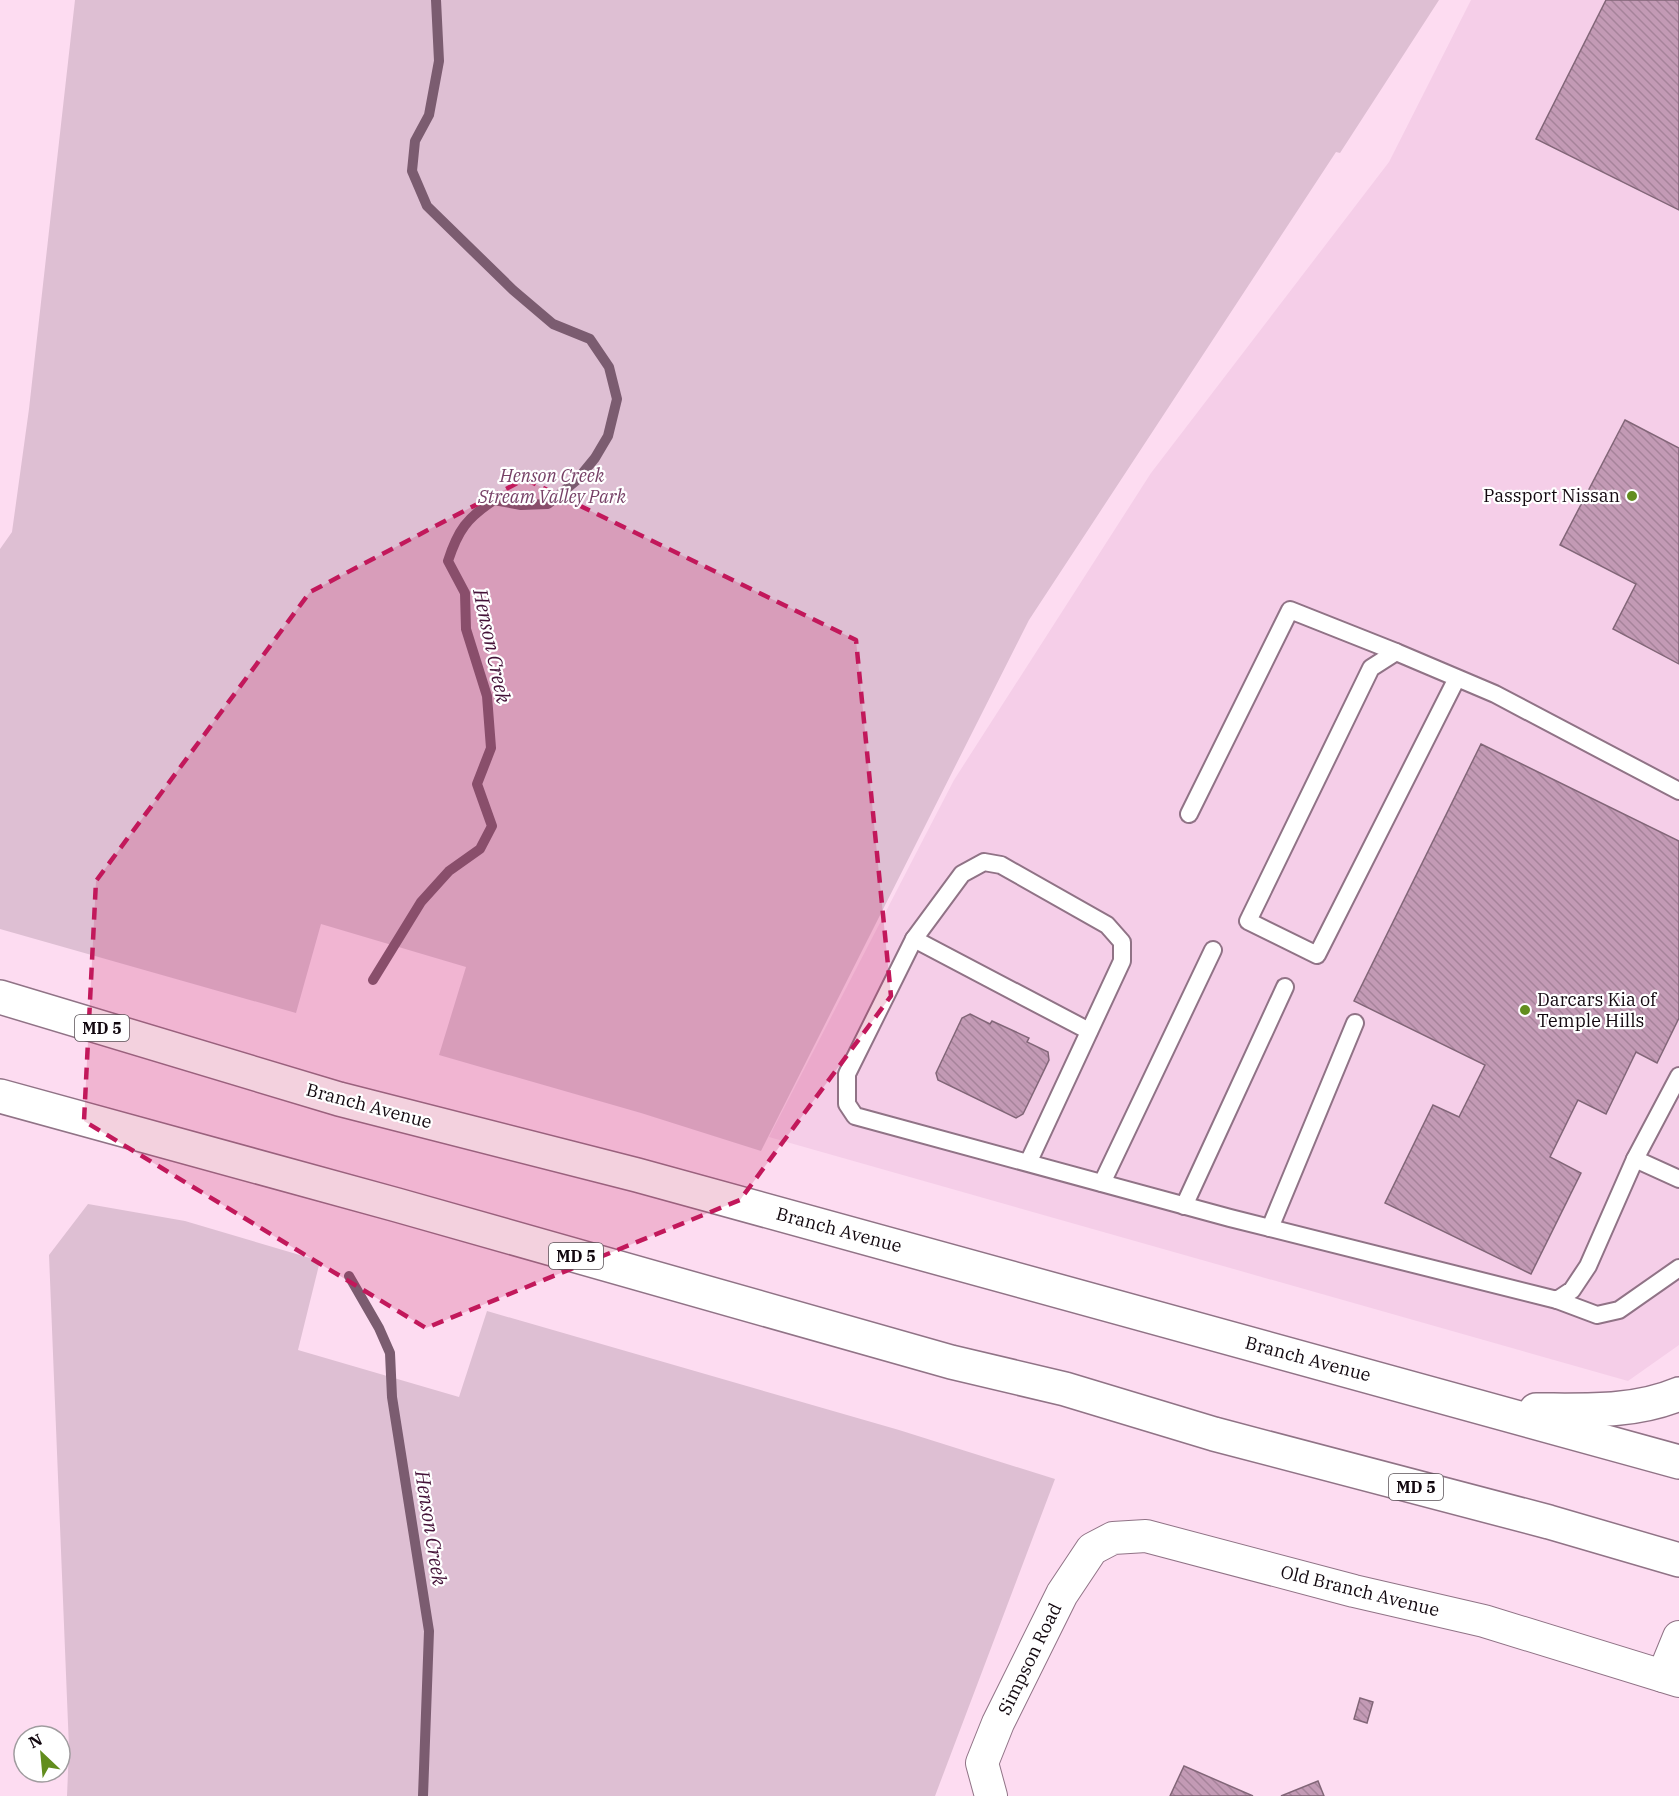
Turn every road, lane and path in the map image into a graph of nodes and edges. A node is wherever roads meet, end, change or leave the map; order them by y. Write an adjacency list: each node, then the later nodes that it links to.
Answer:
1 (1396, 652): 2 (lane); 2 (lane); 4 (lane)
2 (1457, 678): 3 (lane)
3 (1679, 791)
4 (1189, 814)
5 (914, 939): 10 (lane); 10 (lane); 14 (lane)
6 (1214, 950): 16 (lane)
7 (1285, 987): 17 (lane)
8 (0, 997): 22 (highway, Branch Avenue / MD 5)
9 (1355, 1023): 18 (lane)
10 (1089, 1031): 14 (lane)
11 (1679, 1076): 13 (lane)
12 (0, 1096): 24 (highway, MD 5)
13 (1635, 1159): 15 (lane); 20 (lane)
14 (1028, 1163): 16 (lane)
15 (1679, 1179)
16 (1102, 1183): 17 (lane)
17 (1184, 1206): 18 (lane)
18 (1270, 1228): 20 (lane)
19 (1679, 1268): 20 (lane)
20 (1557, 1300)
21 (1679, 1394): 22 (highway)
22 (1494, 1410): 23 (highway, Branch Avenue / MD 5)
23 (1679, 1462)
24 (1679, 1560)
25 (1062, 1594): 27 (street, Old Branch Avenue); 28 (street, Simpson Road)
26 (1679, 1637): 27 (street)
27 (1671, 1678)
28 (991, 1796)

